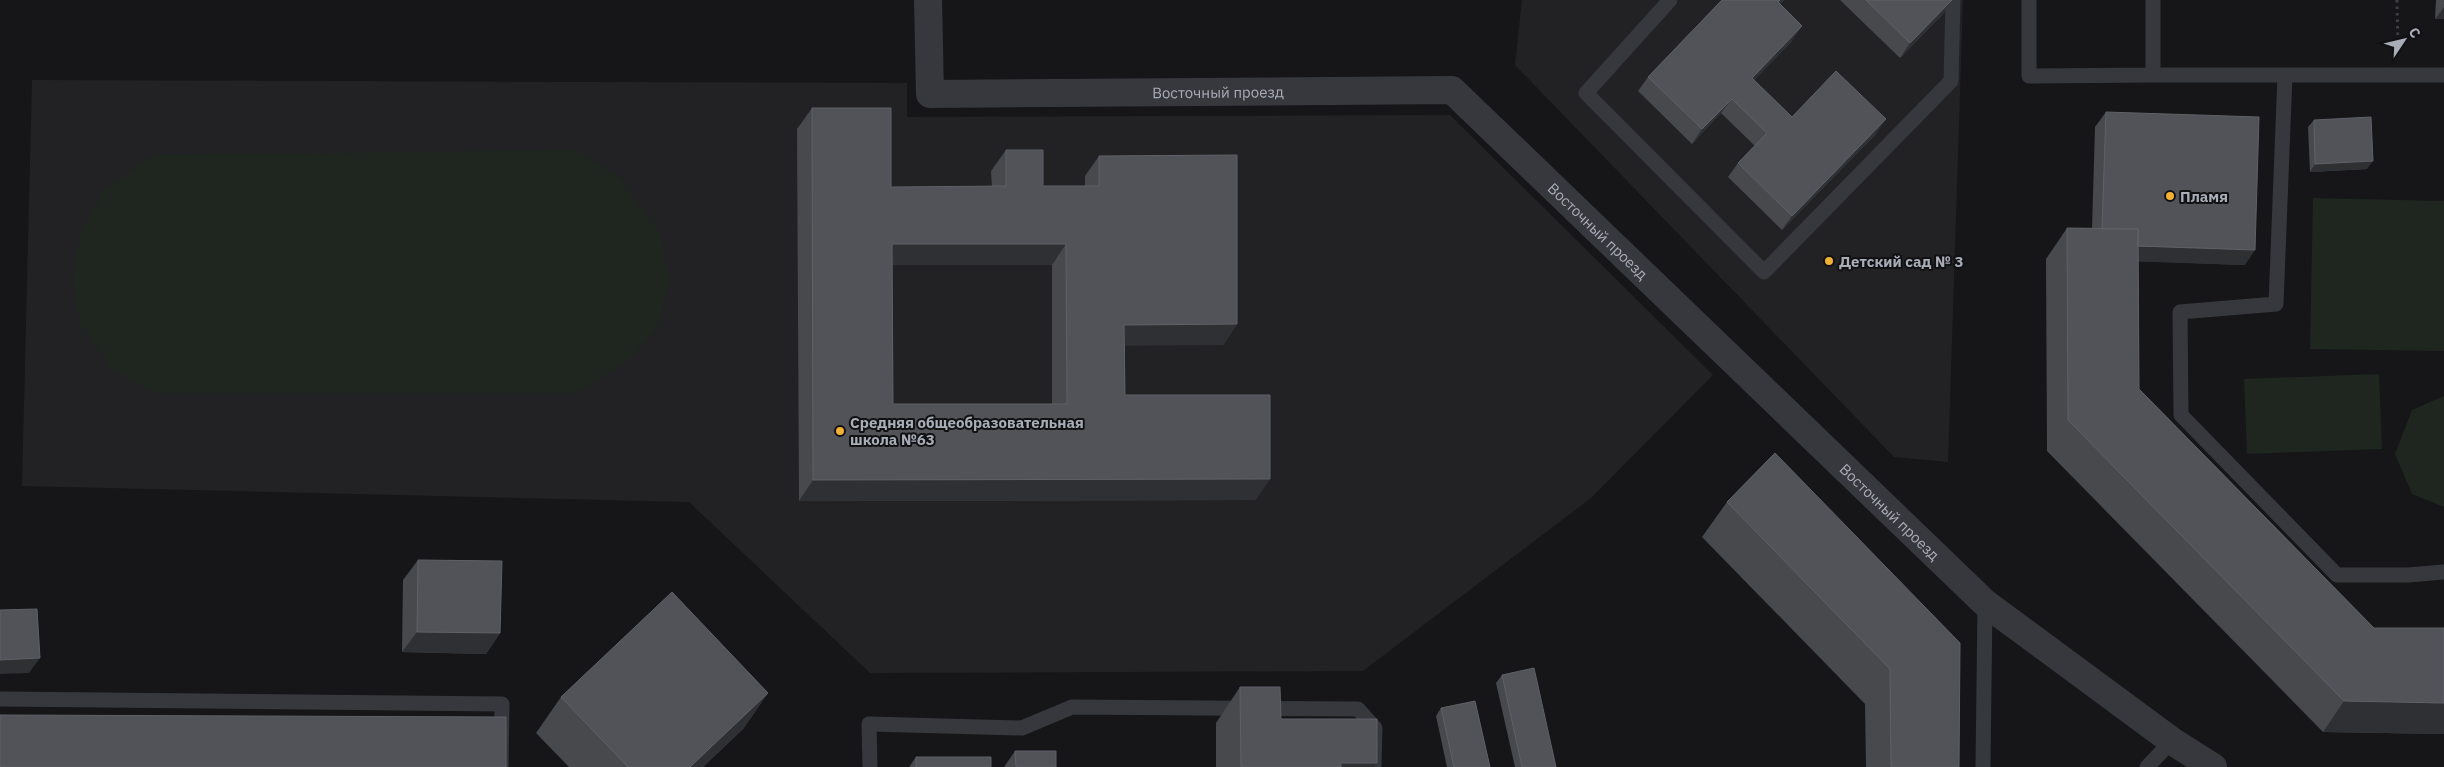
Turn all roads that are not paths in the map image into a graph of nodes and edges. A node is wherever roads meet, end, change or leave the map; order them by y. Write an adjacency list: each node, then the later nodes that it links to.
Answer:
1 (928, 0): 10 (street, Восточный проезд)
2 (1670, 0): 3 (lane)
3 (1953, 0)
4 (2030, 0): 6 (lane)
5 (2153, 0): 6 (lane)
6 (2153, 75): 7 (lane)
7 (2285, 75): 8 (lane); 9 (lane)
8 (2444, 75)
9 (2444, 572)
10 (1984, 603): 12 (street, Восточный проезд); 16 (lane)
11 (0, 699): 13 (lane)
12 (2172, 741): 17 (lane); 18 (street, Восточный проезд)
13 (501, 767)
14 (870, 767): 15 (lane)
15 (1374, 767)
16 (1983, 767)
17 (2147, 767)
18 (2213, 767)

